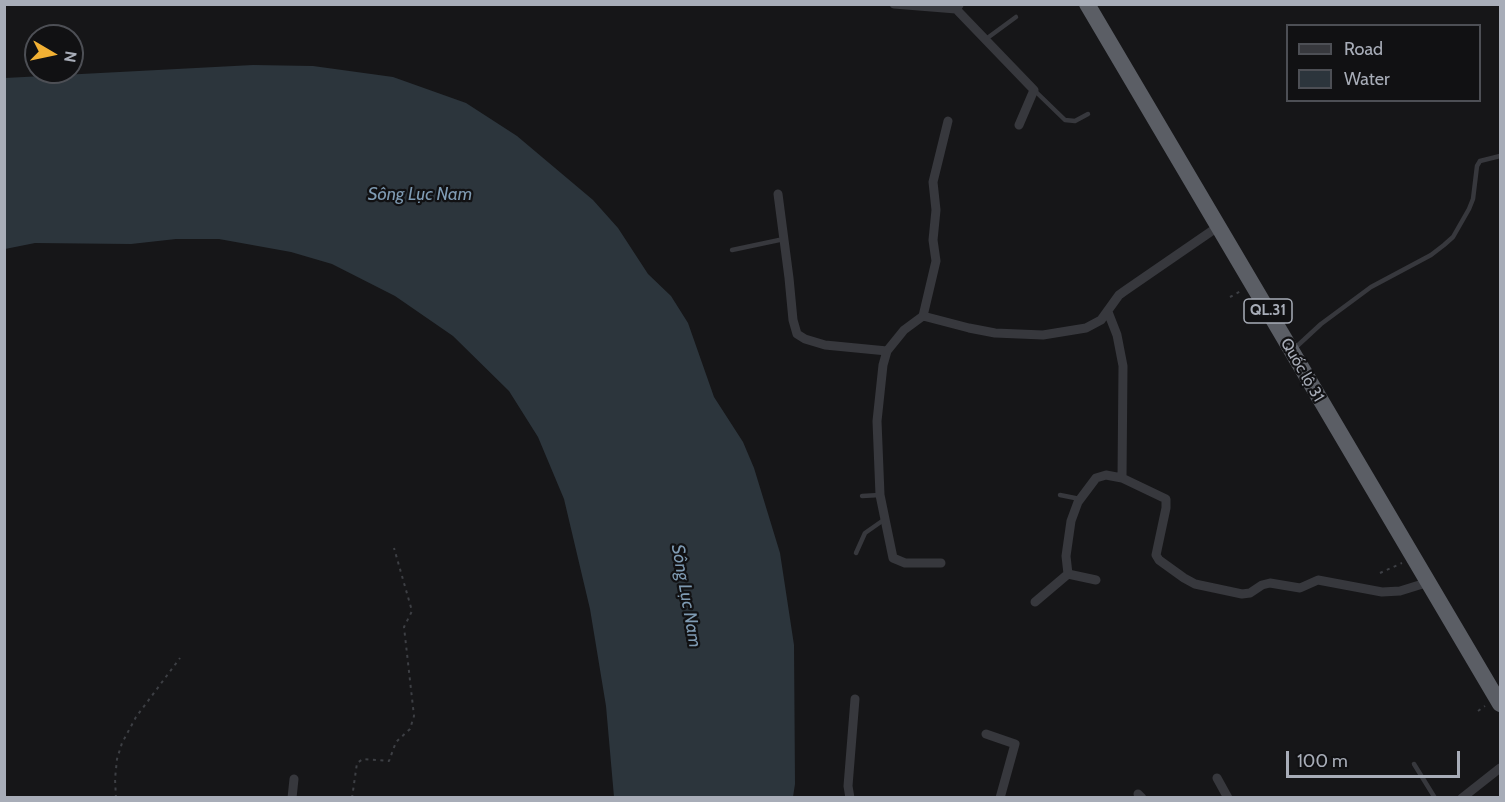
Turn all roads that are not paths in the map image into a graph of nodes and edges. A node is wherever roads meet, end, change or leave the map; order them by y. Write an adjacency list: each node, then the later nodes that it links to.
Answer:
1 (894, 4): 3 (street)
2 (1087, 4): 13 (highway, Quốc lộ 31 / QL.31)
3 (916, 5): 4 (street)
4 (958, 7): 6 (street)
5 (1016, 17): 6 (lane)
6 (986, 39): 7 (street)
7 (1034, 90): 8 (lane); 10 (street)
8 (1088, 114)
9 (948, 121): 17 (street)
10 (1019, 125)
11 (1500, 156): 19 (lane)
12 (778, 194): 14 (street)
13 (1219, 226): 16 (street); 19 (highway, Quốc lộ 31 / QL.31)
14 (784, 239): 15 (lane); 18 (street)
15 (732, 250)
16 (1108, 312): 17 (street); 20 (street)
17 (923, 316): 18 (street)
18 (887, 351): 21 (street)
19 (1291, 351): 30 (highway, Quốc lộ 31 / QL.31)
20 (1122, 478): 24 (street); 30 (street)
21 (880, 495): 23 (lane); 25 (street)
22 (1060, 495): 24 (lane)
23 (862, 496)
24 (1081, 499): 28 (street)
25 (885, 519): 26 (lane); 27 (street)
26 (856, 554)
27 (941, 563)
28 (1068, 574): 29 (street); 31 (street)
29 (1096, 580)
30 (1429, 582): 33 (highway, Quốc lộ 31 / QL.31)
31 (1035, 602)
32 (855, 699): 40 (street)
33 (1500, 704)
34 (986, 734): 41 (street)
35 (1413, 764): 43 (lane)
36 (1500, 768): 44 (street)
37 (1217, 778): 42 (street)
38 (294, 779): 39 (street)
39 (292, 798)
40 (850, 798)
41 (1000, 798)
42 (1228, 798)
43 (1435, 798)
44 (1462, 798)

